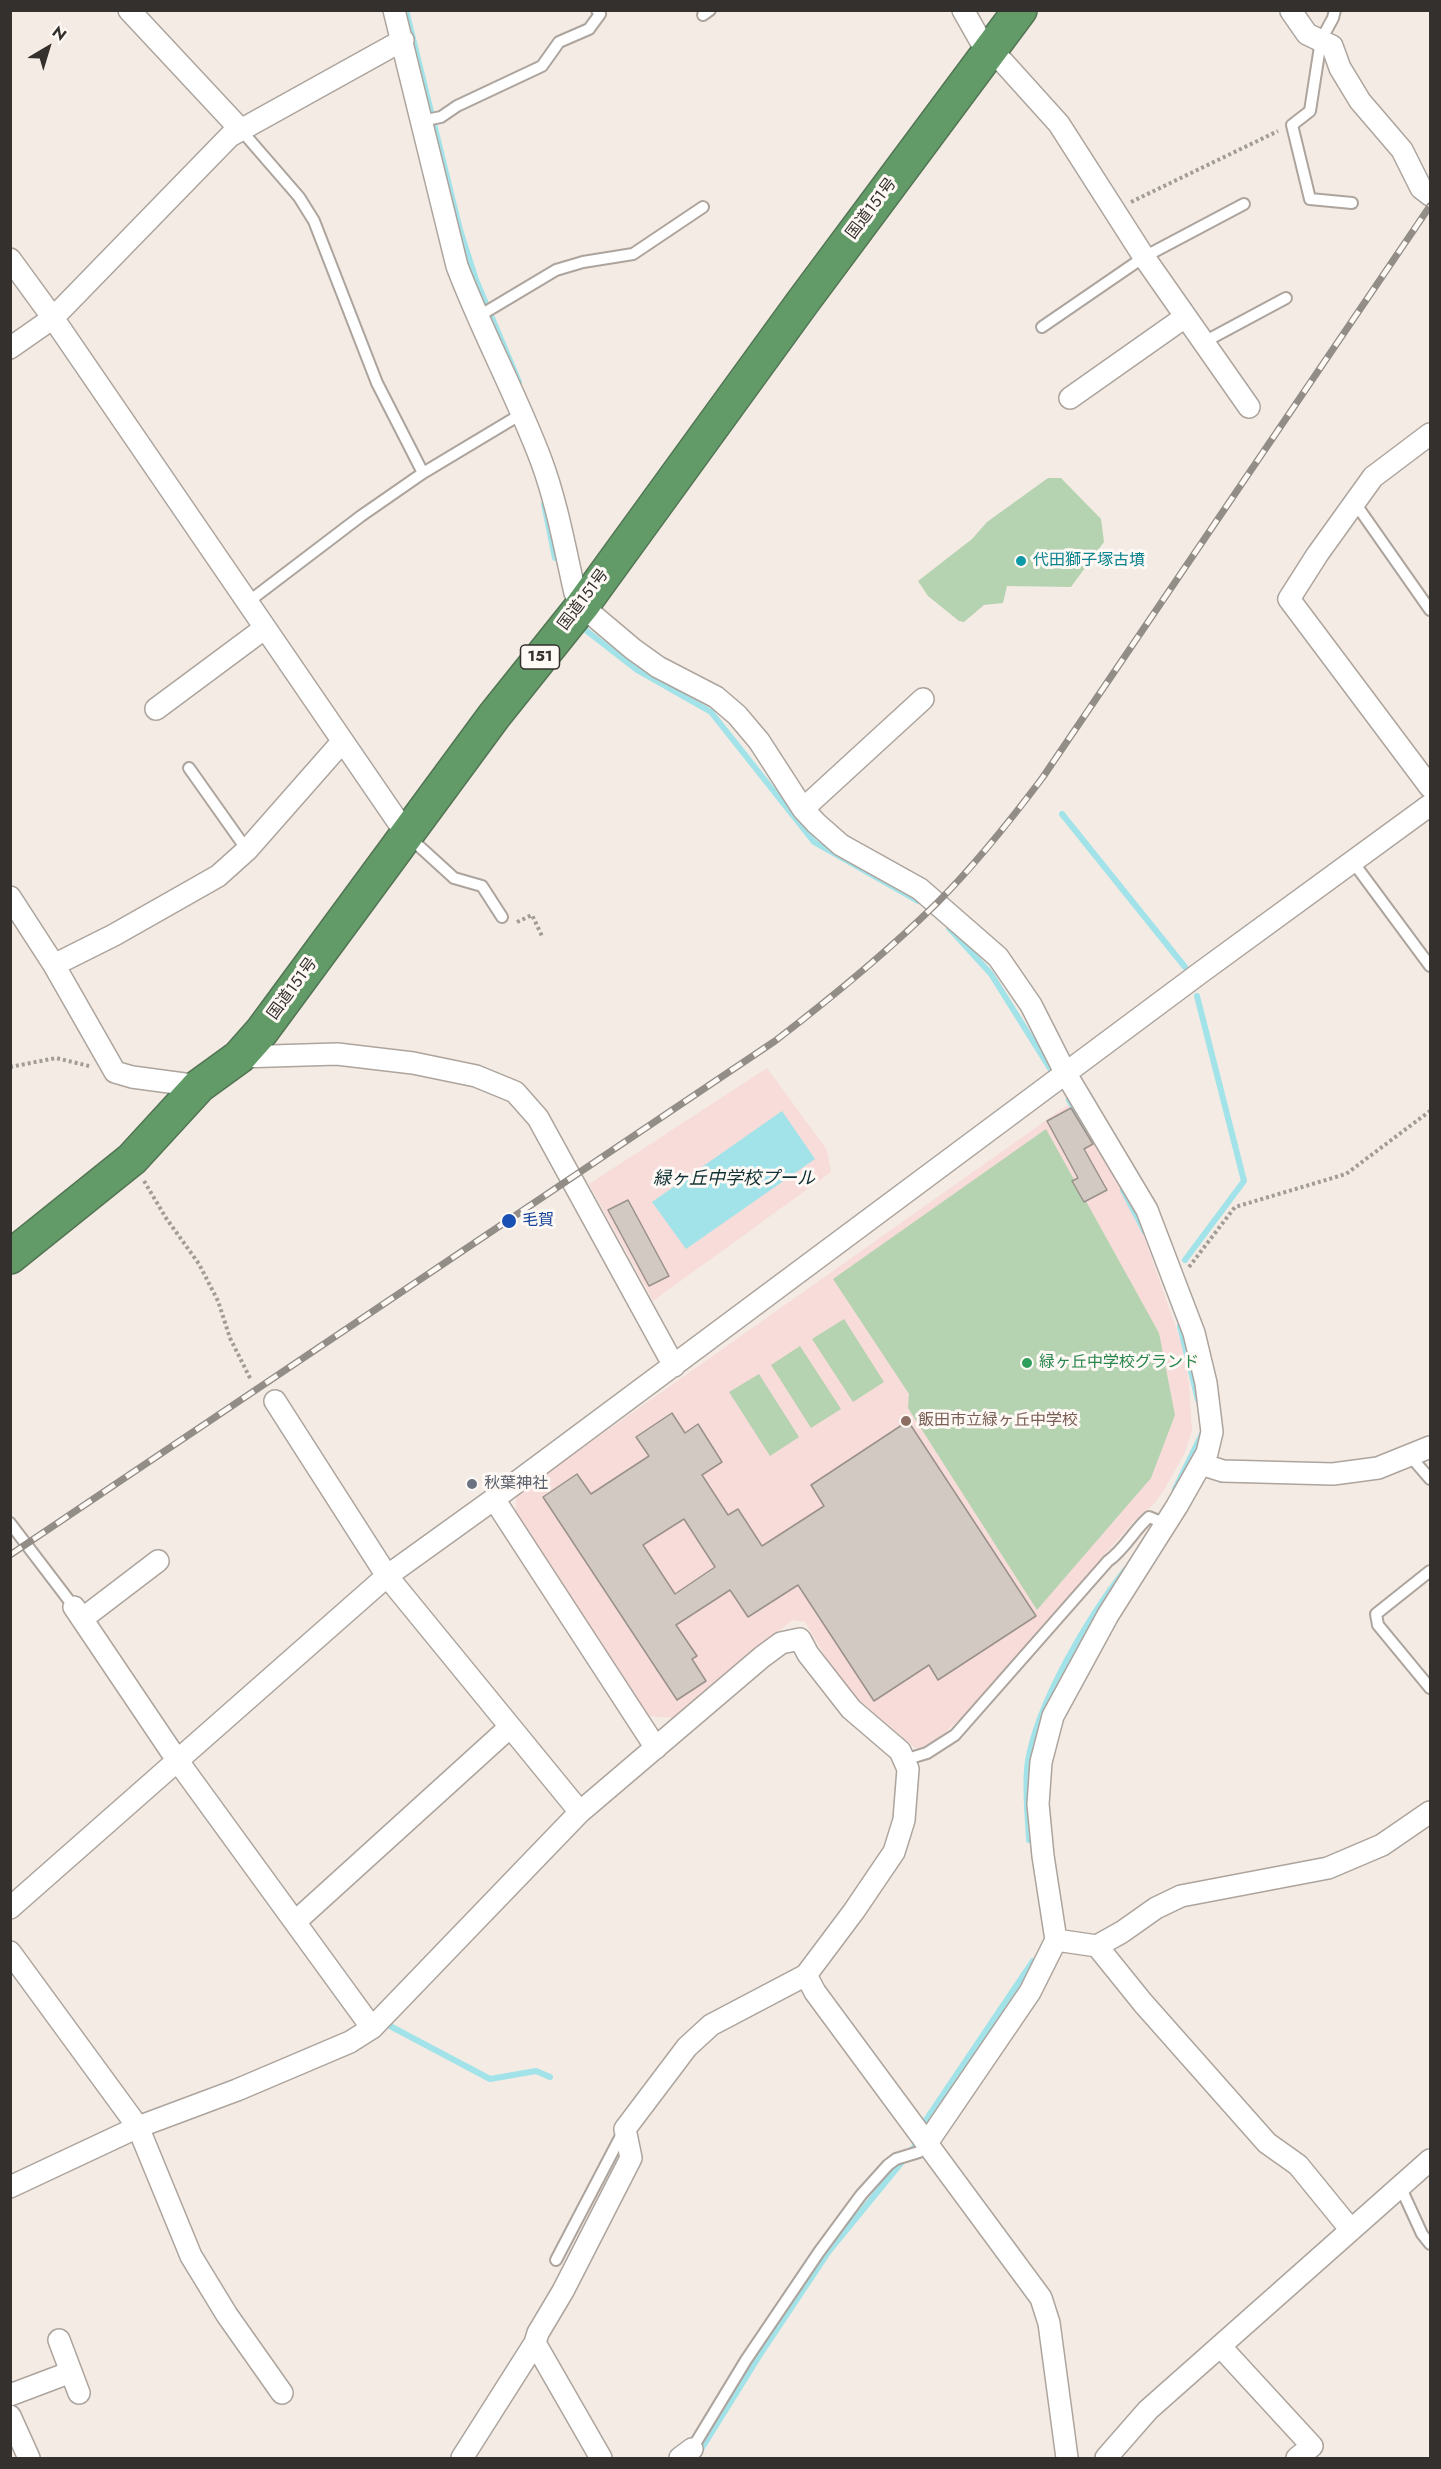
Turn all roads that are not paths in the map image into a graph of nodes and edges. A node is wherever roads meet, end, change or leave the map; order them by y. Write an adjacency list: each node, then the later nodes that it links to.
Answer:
1 (129, 10): 12 (street)
2 (394, 10): 8 (street)
3 (597, 10): 11 (lane)
4 (963, 10): 10 (street)
5 (1020, 10): 10 (highway, 国道151号 / 151)
6 (1335, 10): 9 (lane)
7 (1291, 11): 9 (street)
8 (403, 40): 11 (street); 12 (street)
9 (1321, 40): 13 (street); 14 (lane)
10 (990, 51): 17 (street); 33 (highway, 国道151号 / 151)
11 (430, 119): 20 (street)
12 (241, 130): 22 (street); 30 (lane)
13 (1431, 195)
14 (1352, 203)
15 (1244, 204): 17 (lane)
16 (703, 207): 20 (lane)
17 (1144, 257): 21 (street); 23 (lane)
18 (10, 259): 22 (street)
19 (1286, 298): 24 (lane)
20 (485, 313): 28 (street)
21 (1185, 317): 24 (street); 26 (street)
22 (53, 318): 25 (street); 32 (street)
23 (1042, 327)
24 (1203, 342): 27 (street)
25 (10, 348)
26 (1070, 398)
27 (1249, 407)
28 (524, 415): 30 (lane); 33 (street)
29 (1431, 434): 31 (street)
30 (423, 473): 32 (lane)
31 (1355, 503): 34 (lane); 40 (street)
32 (248, 602): 35 (street)
33 (582, 606): 42 (street); 43 (highway, 国道151号 / 151)
34 (1431, 610)
35 (265, 628): 37 (street); 38 (street)
36 (923, 699): 42 (street)
37 (156, 709)
38 (342, 742): 43 (street); 44 (street)
39 (189, 768): 44 (lane)
40 (1431, 788)
41 (1431, 805): 45 (street)
42 (803, 809): 51 (street)
43 (407, 835): 47 (lane); 50 (highway, 国道151号 / 151)
44 (247, 850): 48 (street)
45 (1353, 862): 49 (lane); 51 (street)
46 (10, 897): 48 (street)
47 (502, 917)
48 (54, 965): 52 (street)
49 (1431, 966)
50 (239, 1057): 52 (highway, 国道151号 / 151); 54 (street)
51 (1066, 1074): 54 (street); 58 (street)
52 (199, 1086): 53 (highway, 国道151号 / 151)
53 (10, 1257)
54 (674, 1366): 60 (street)
55 (275, 1401): 65 (street)
56 (1431, 1447): 57 (street)
57 (1411, 1457): 58 (street); 59 (lane)
58 (1201, 1464): 61 (street)
59 (1431, 1479)
60 (494, 1499): 65 (street); 69 (street)
61 (1159, 1522): 71 (lane); 76 (street)
62 (10, 1523): 66 (lane)
63 (158, 1561): 66 (street)
64 (1431, 1571): 67 (lane)
65 (387, 1576): 68 (street); 70 (street)
66 (78, 1613): 70 (street)
67 (1431, 1688)
68 (510, 1727): 72 (street); 75 (street)
69 (656, 1748): 71 (street); 72 (street)
70 (177, 1760): 74 (street); 75 (street)
71 (904, 1760): 79 (street)
72 (580, 1812): 80 (street)
73 (1431, 1812): 77 (street)
74 (10, 1908)
75 (295, 1922): 80 (street)
76 (1056, 1940): 77 (street); 83 (street)
77 (1097, 1946): 87 (street)
78 (10, 1952): 81 (street)
79 (806, 1976): 82 (street); 83 (street)
80 (372, 2028): 81 (street)
81 (138, 2127): 86 (street); 95 (street)
82 (625, 2129): 89 (lane); 91 (street)
83 (923, 2148): 98 (lane); 102 (street)
84 (1431, 2160): 85 (street)
85 (1401, 2186): 87 (street); 88 (lane)
86 (10, 2187)
87 (1351, 2230): 92 (street)
88 (1431, 2244)
89 (556, 2260)
90 (59, 2340): 93 (street)
91 (535, 2343): 100 (street); 101 (street)
92 (1220, 2346): 103 (street); 104 (street)
93 (71, 2372): 94 (street); 96 (street)
94 (79, 2393)
95 (282, 2393)
96 (10, 2396)
97 (10, 2416): 99 (street)
98 (686, 2454)
99 (29, 2458)
100 (462, 2458)
101 (601, 2458)
102 (1067, 2458)
103 (1106, 2458)
104 (1297, 2458)

